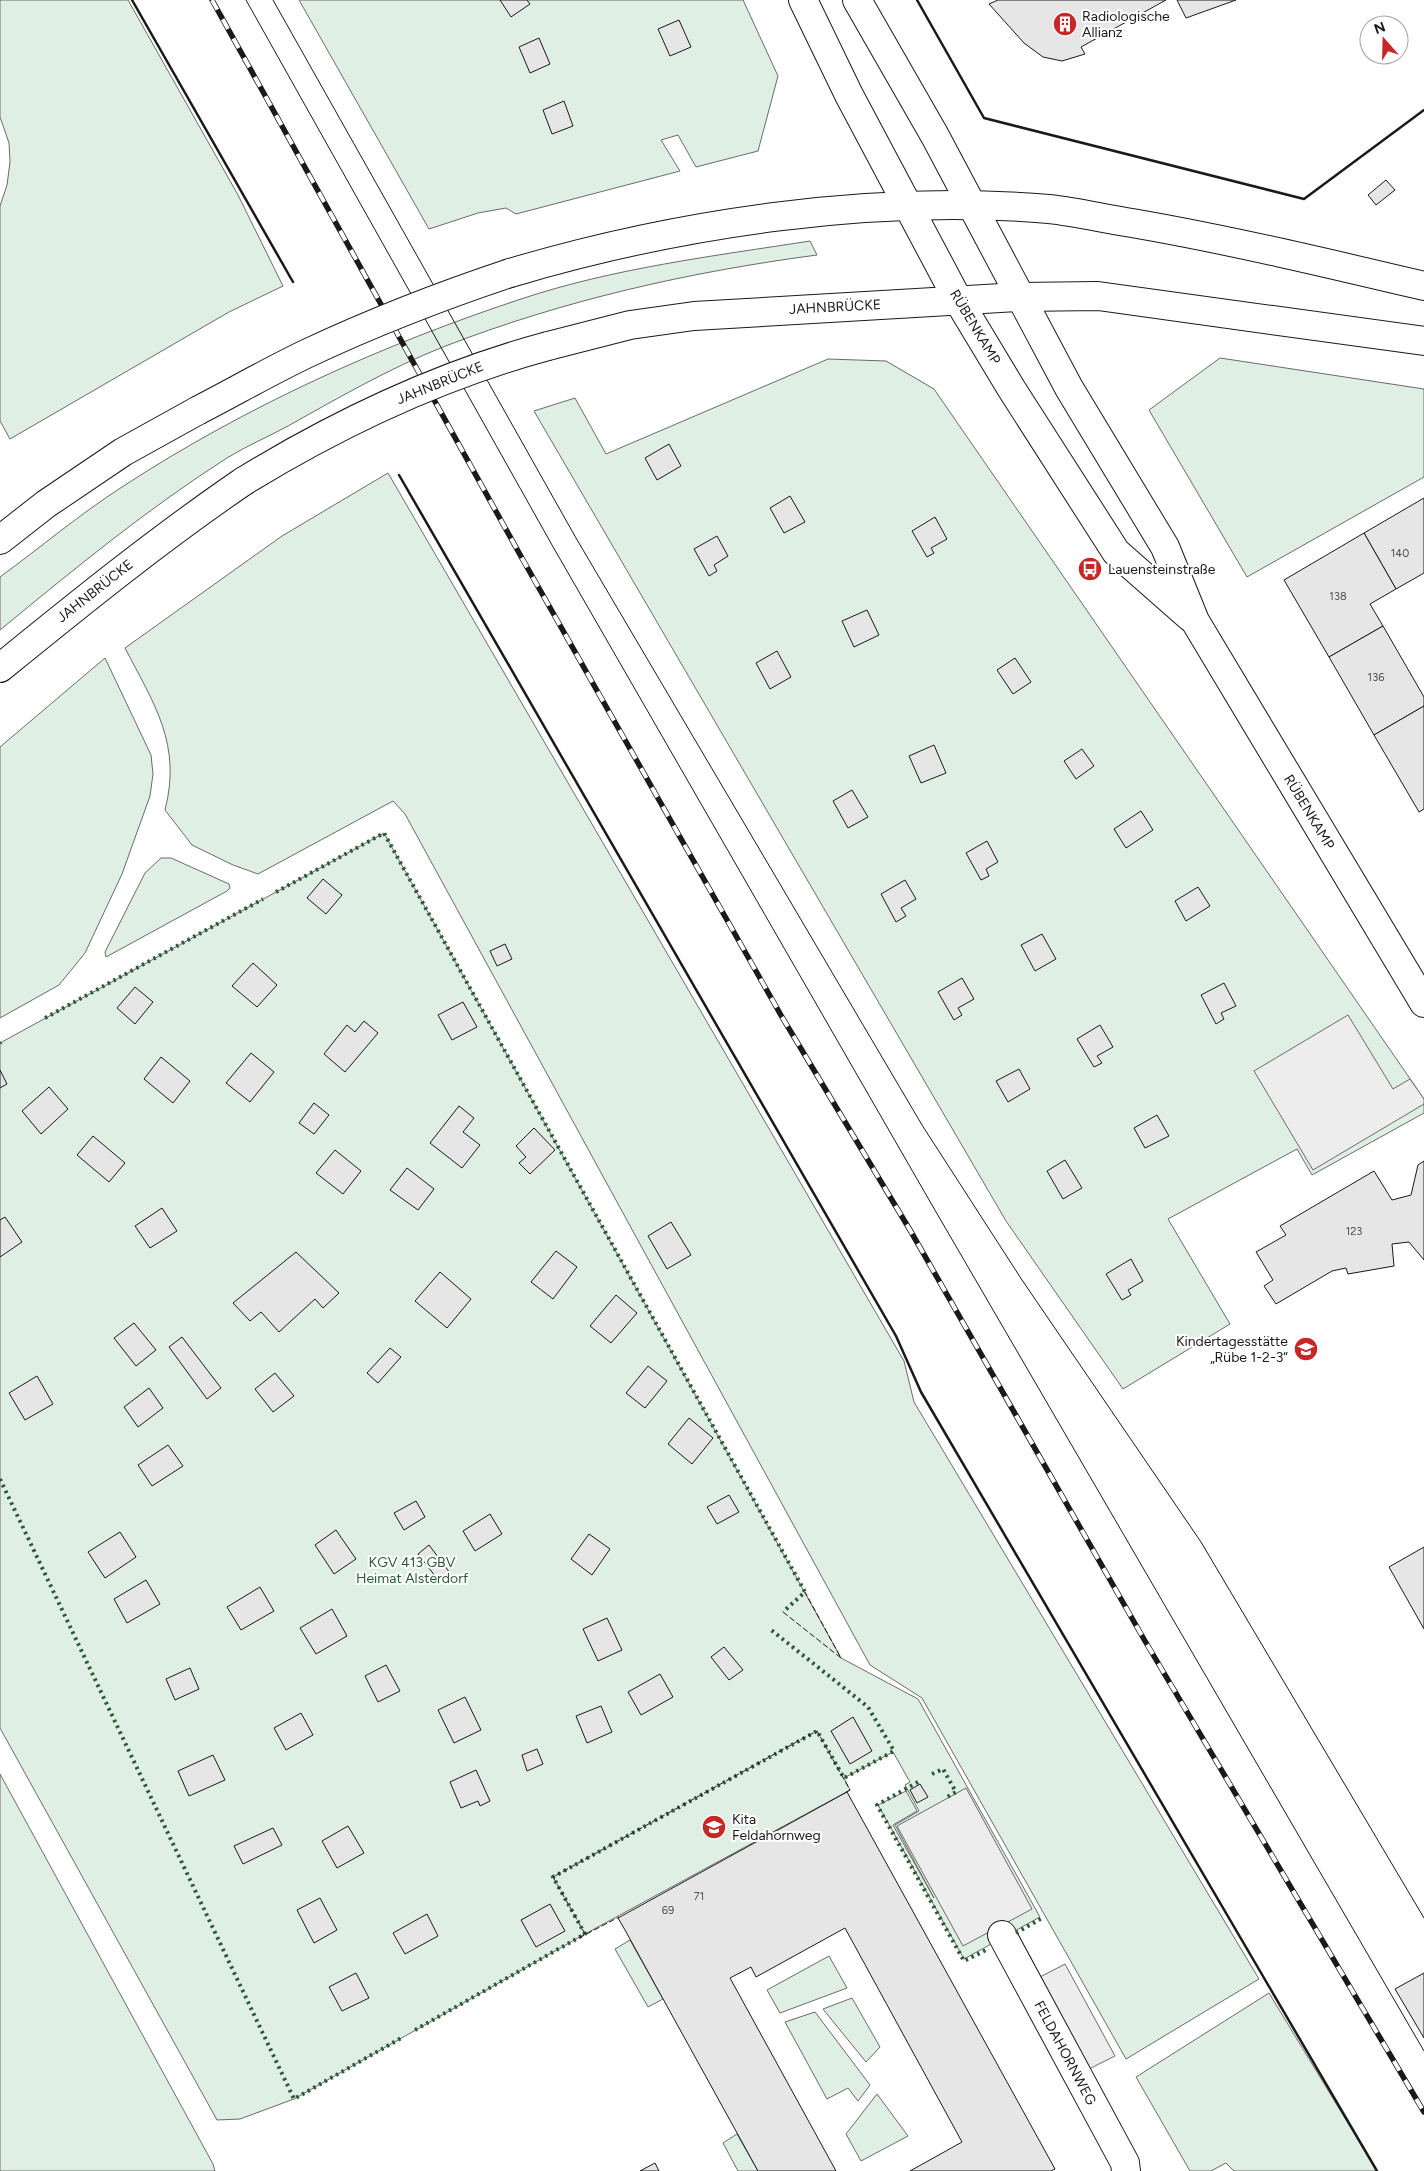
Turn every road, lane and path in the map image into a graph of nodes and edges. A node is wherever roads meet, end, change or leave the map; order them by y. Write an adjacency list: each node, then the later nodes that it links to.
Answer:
1 (803, 0): 3 (main road, RÜBENKAMP)
2 (858, 0): 4 (main road, RÜBENKAMP)
3 (908, 206): 4 (main road); 7 (main road, RÜBENKAMP); 9 (main road, bridge)
4 (972, 206): 5 (main road); 6 (main road, RÜBENKAMP)
5 (1424, 286)
6 (1019, 297): 7 (main road); 8 (main road); 10 (main road, RÜBENKAMP)
7 (958, 300): 10 (main road, RÜBENKAMP); 11 (main road, JAHNBRÜCKE, bridge)
8 (1424, 341)
9 (0, 540)
10 (1195, 621): 12 (main road, RÜBENKAMP)
11 (0, 668)
12 (1424, 1003)
13 (1002, 1935): 14 (main road, FELDAHORNWEG)
14 (1126, 2171)

